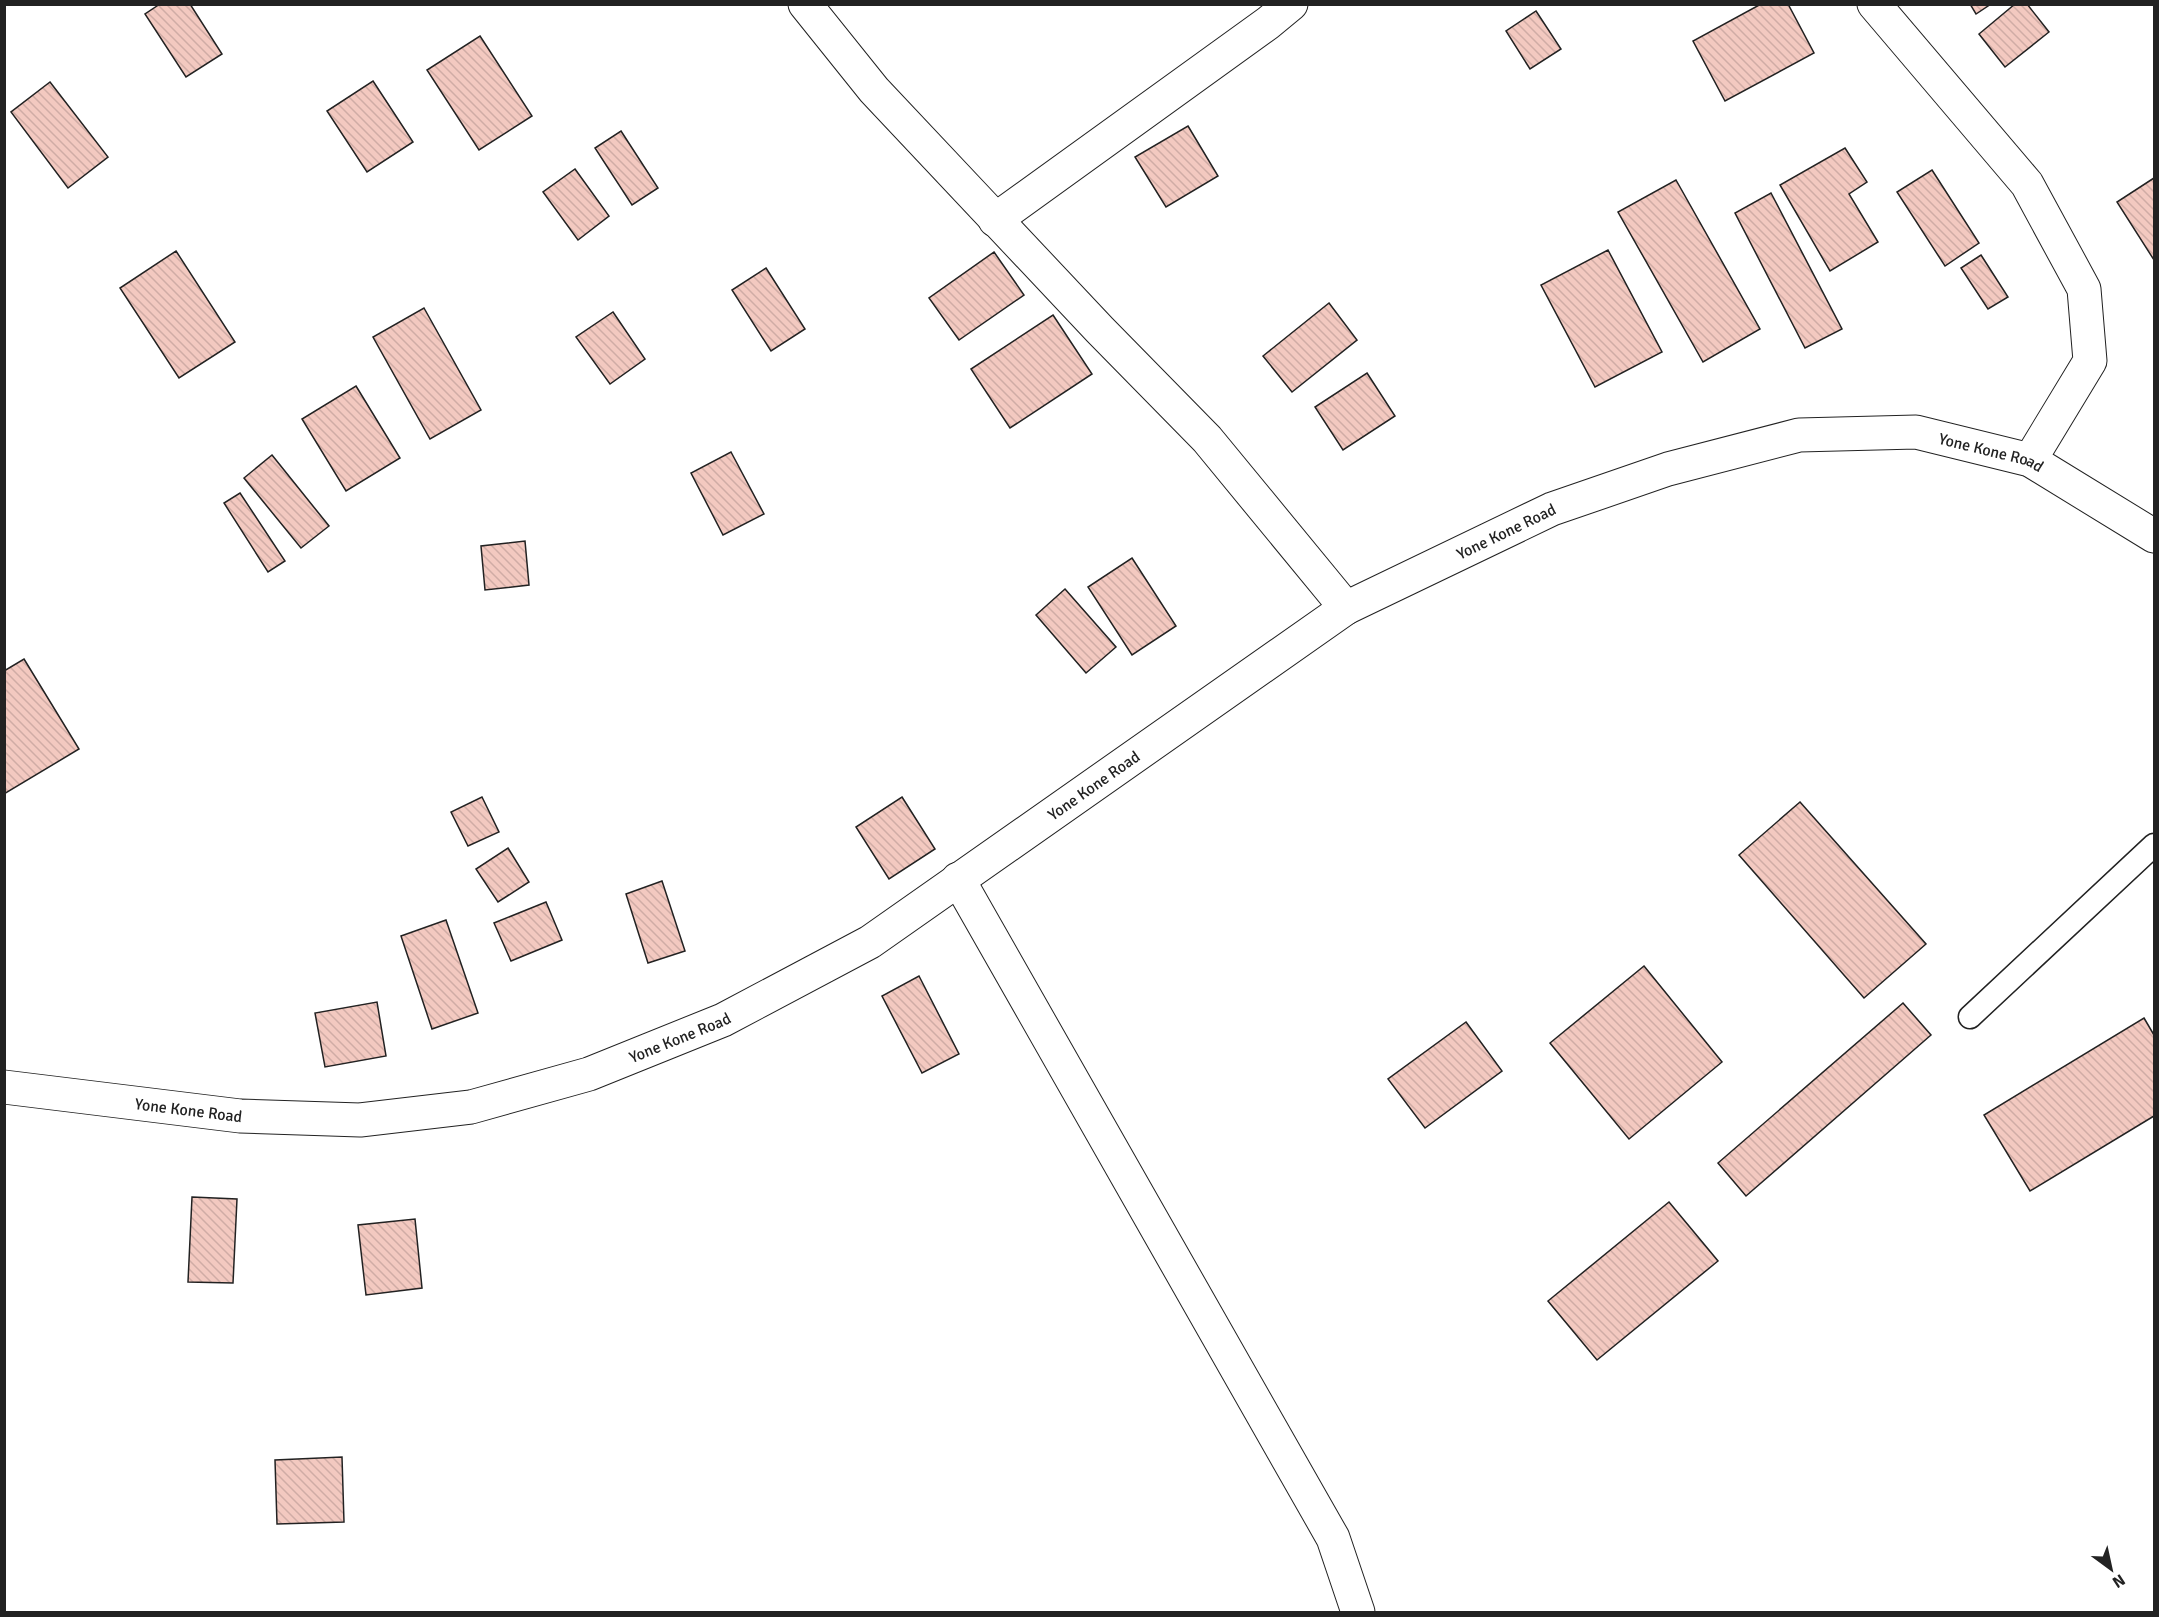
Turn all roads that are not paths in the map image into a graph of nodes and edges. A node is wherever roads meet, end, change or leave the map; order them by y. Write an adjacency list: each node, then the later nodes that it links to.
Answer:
1 (806, 4): 4 (street)
2 (1291, 4): 4 (street)
3 (1874, 4): 5 (street)
4 (995, 220): 7 (street)
5 (2030, 460): 6 (street, Yone Kone Road); 7 (street, Yone Kone Road)
6 (2154, 536)
7 (1346, 608): 9 (street, Yone Kone Road)
8 (2154, 845): 10 (lane)
9 (958, 879): 11 (street, Yone Kone Road); 12 (street)
10 (1970, 1017)
11 (4, 1086)
12 (1359, 1612)

